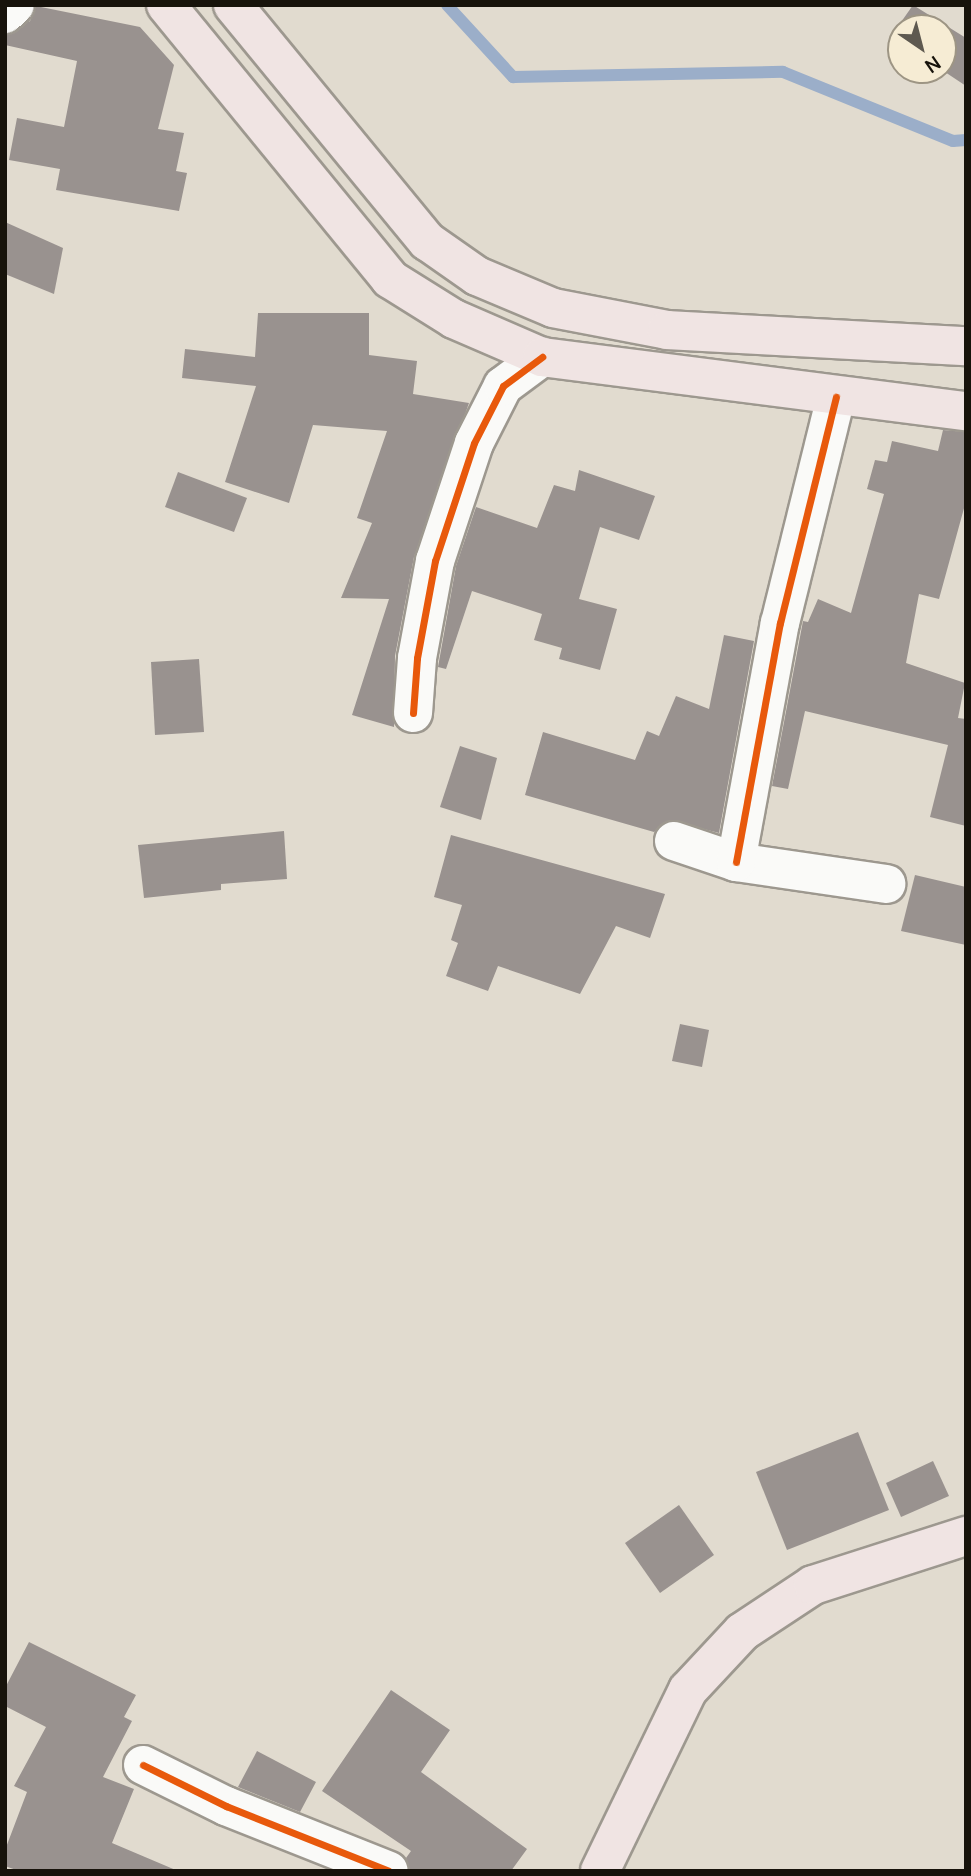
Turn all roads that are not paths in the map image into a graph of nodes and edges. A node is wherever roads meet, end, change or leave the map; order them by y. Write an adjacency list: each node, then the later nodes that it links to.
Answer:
1 (15, 5): 4 (street)
2 (166, 5): 6 (main road)
3 (233, 5): 5 (main road)
4 (5, 14)
5 (966, 346)
6 (542, 357): 7 (main road); 9 (street)
7 (836, 397): 8 (main road); 11 (street)
8 (966, 411)
9 (413, 713)
10 (674, 841): 11 (street)
11 (736, 862): 12 (street)
12 (886, 884)
13 (966, 1536): 16 (main road)
14 (143, 1765): 15 (street)
15 (389, 1871)
16 (600, 1871)

